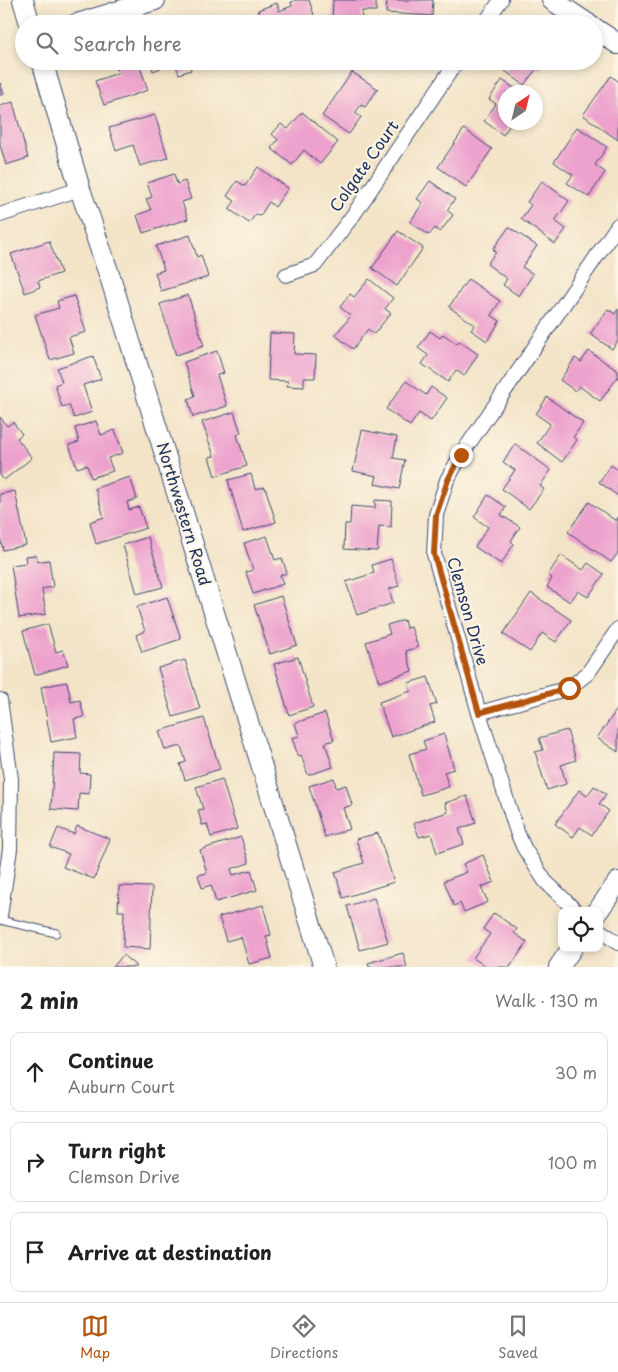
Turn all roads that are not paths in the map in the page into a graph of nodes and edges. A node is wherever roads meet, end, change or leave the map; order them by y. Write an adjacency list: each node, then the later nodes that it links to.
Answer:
1 (23, 0): 5 (street)
2 (155, 0): 6 (street)
3 (501, 0): 7 (street)
4 (552, 0): 8 (street)
5 (27, 15)
6 (107, 15)
7 (490, 15)
8 (574, 15)
9 (603, 34): 10 (street)
10 (618, 44)
11 (45, 70): 13 (street, Northwestern Road)
12 (452, 70): 16 (street, Colgate Court)
13 (80, 189): 14 (street); 28 (street, Northwestern Road)
14 (0, 215)
15 (618, 225): 19 (street, Clemson Drive)
16 (286, 274)
17 (618, 629): 19 (street)
18 (0, 700): 23 (street)
19 (479, 713): 21 (street, Clemson Drive)
20 (618, 882): 22 (street)
21 (572, 907)
22 (601, 907)
23 (0, 918): 24 (lane)
24 (56, 933)
25 (603, 933): 26 (street)
26 (618, 943)
27 (569, 952): 29 (street)
28 (324, 967)
29 (559, 967)

